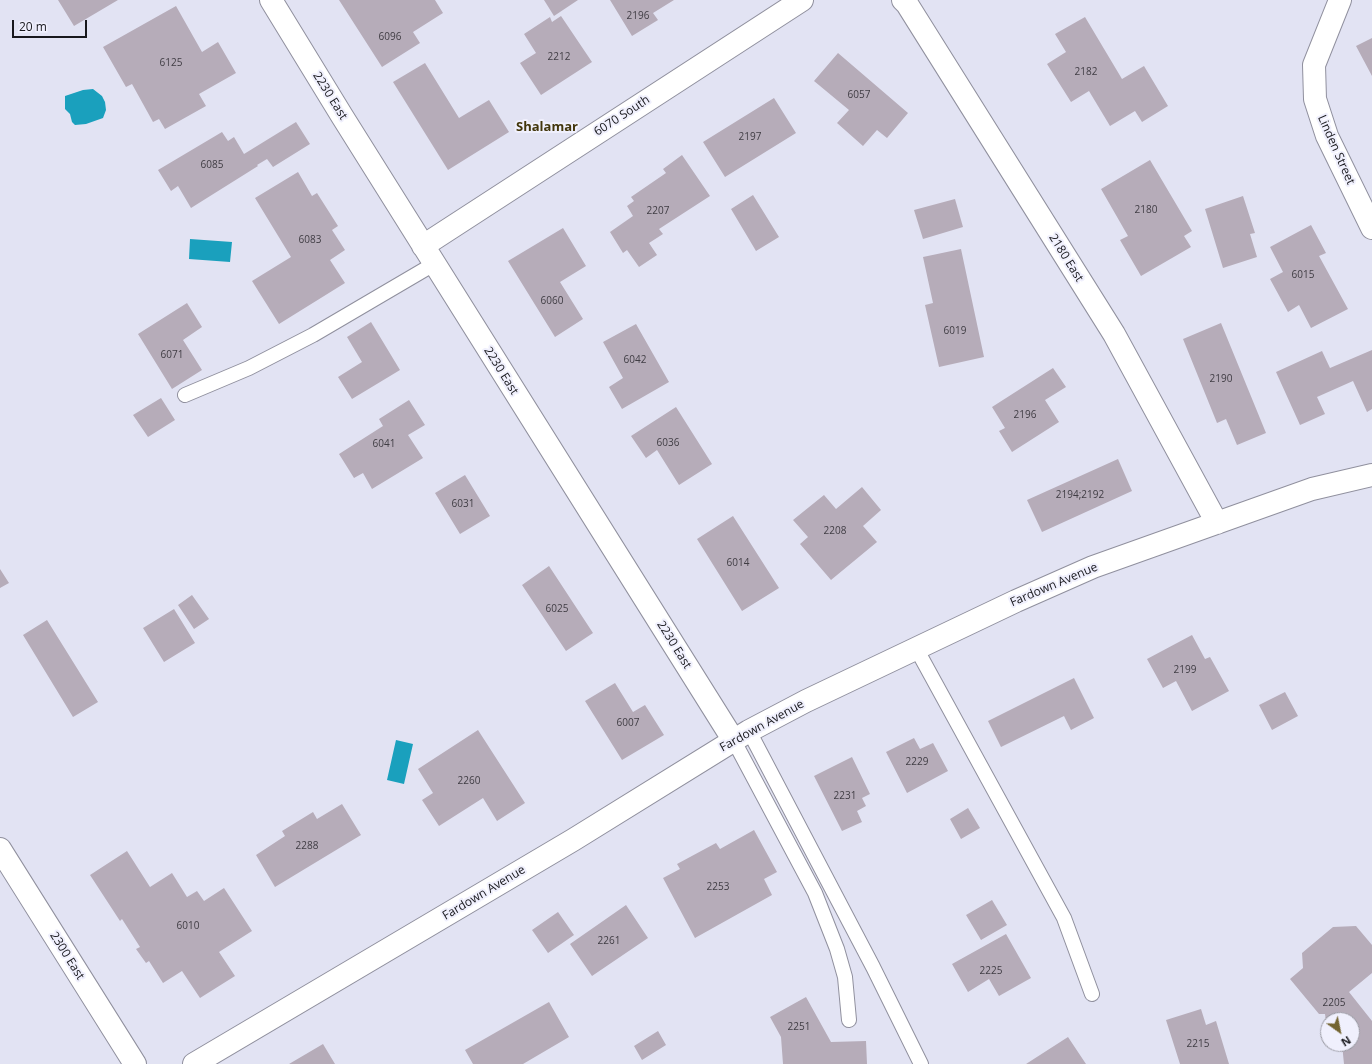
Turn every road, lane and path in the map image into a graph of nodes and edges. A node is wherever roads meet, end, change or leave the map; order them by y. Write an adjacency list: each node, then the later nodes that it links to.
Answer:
1 (271, 0): 6 (street, 2230 East)
2 (802, 0): 6 (street, 6070 South)
3 (903, 0): 10 (street, 2180 East)
4 (1340, 0): 5 (street, Linden Street)
5 (1372, 228)
6 (423, 246): 7 (street, 2230 East)
7 (434, 264): 8 (lane); 12 (street, 2230 East)
8 (185, 395)
9 (1372, 475): 10 (street, Fardown Avenue)
10 (1217, 523): 11 (street, Fardown Avenue)
11 (916, 648): 12 (street, Fardown Avenue); 14 (lane)
12 (742, 736): 15 (lane); 17 (street, Fardown Avenue); 18 (lane)
13 (0, 849): 16 (street, 2300 East)
14 (1092, 994)
15 (849, 1020)
16 (135, 1064)
17 (194, 1064)
18 (921, 1064)

